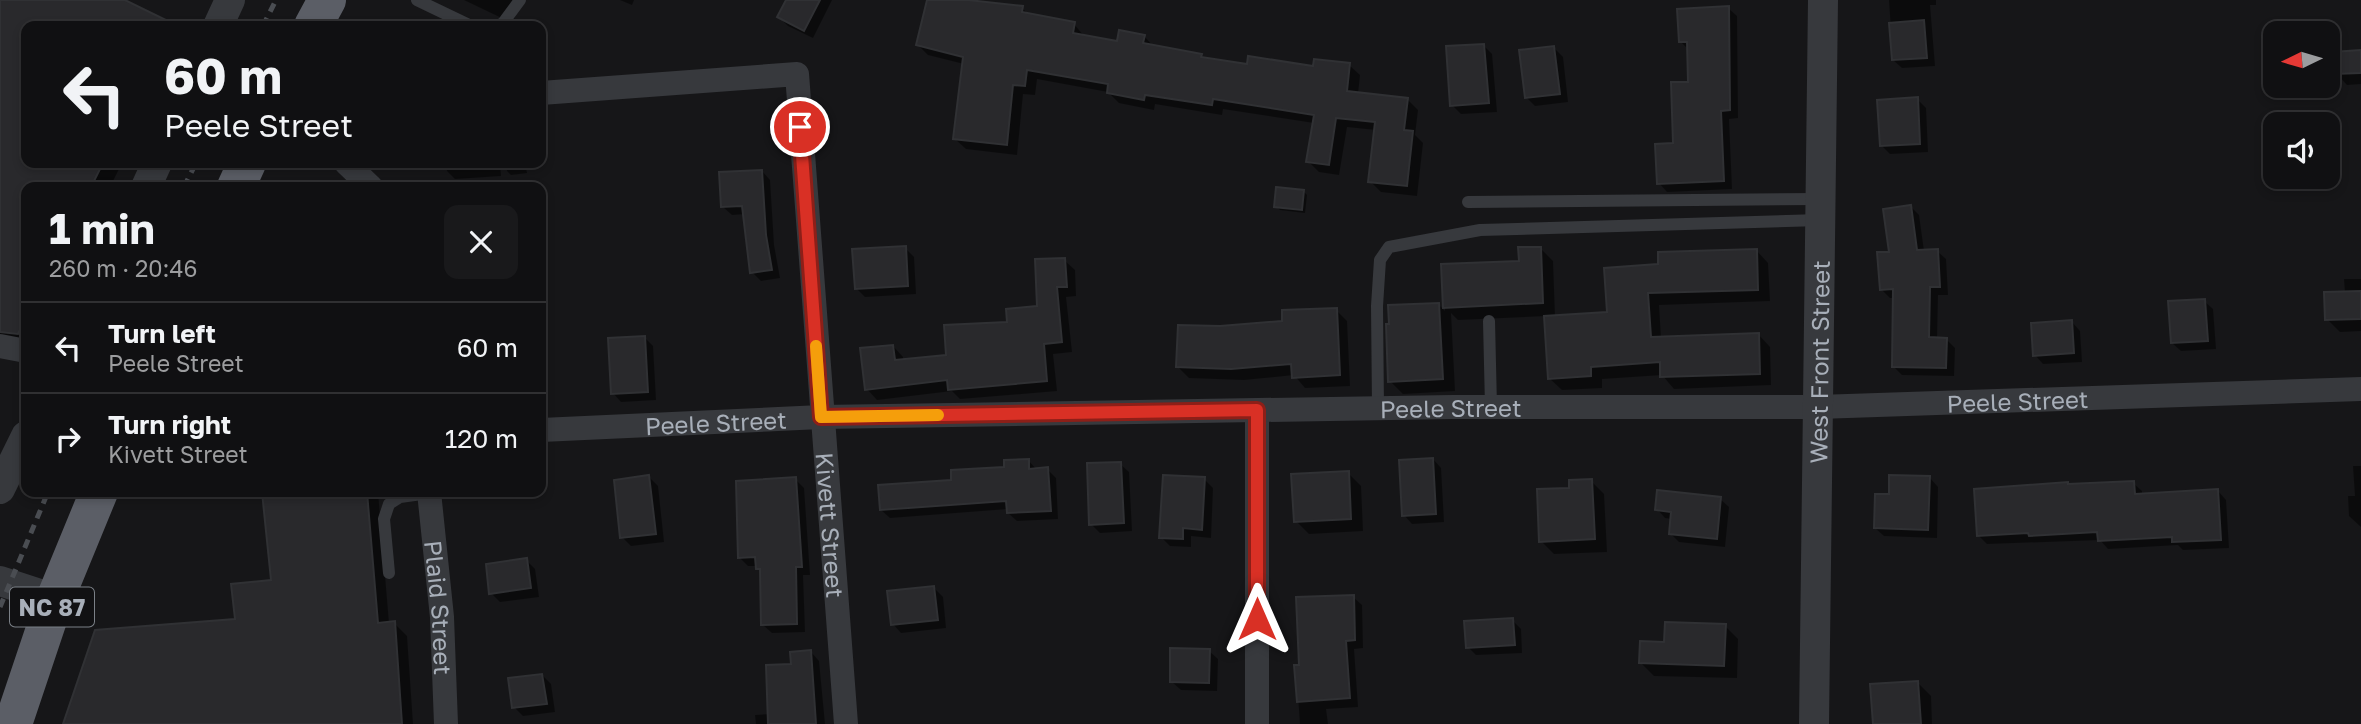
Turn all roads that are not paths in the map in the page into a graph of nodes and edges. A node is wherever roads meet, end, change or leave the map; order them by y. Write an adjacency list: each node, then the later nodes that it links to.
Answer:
1 (327, 0): 5 (highway)
2 (417, 0): 6 (lane)
3 (520, 0): 7 (lane)
4 (1823, 0): 12 (street, West Front Street)
5 (316, 21)
6 (461, 21)
7 (504, 21)
8 (546, 93): 21 (street, Kivett Street)
9 (351, 168): 10 (street)
10 (366, 182)
11 (1468, 202): 12 (lane)
12 (1821, 209): 18 (street, West Front Street); 19 (lane)
13 (1489, 321): 17 (lane)
14 (0, 346): 15 (street)
15 (21, 350)
16 (2361, 389): 18 (street, Peele Street)
17 (1491, 407): 18 (street, Peele Street); 19 (street, Peele Street)
18 (1818, 407): 35 (street, West Front Street)
19 (1378, 408): 20 (street, Peele Street)
20 (1257, 410): 21 (street, Peele Street); 34 (street)
21 (821, 417): 22 (street, Peele Street); 33 (street, Kivett Street)
22 (546, 430)
23 (21, 446): 24 (street)
24 (0, 489)
25 (97, 497): 30 (highway, NC 87)
26 (400, 497): 28 (lane)
27 (430, 497): 32 (street, Plaid Street)
28 (389, 573)
29 (0, 581): 30 (street)
30 (55, 599): 31 (highway, NC 87)
31 (13, 724)
32 (446, 724)
33 (846, 724)
34 (1257, 724)
35 (1814, 724)

